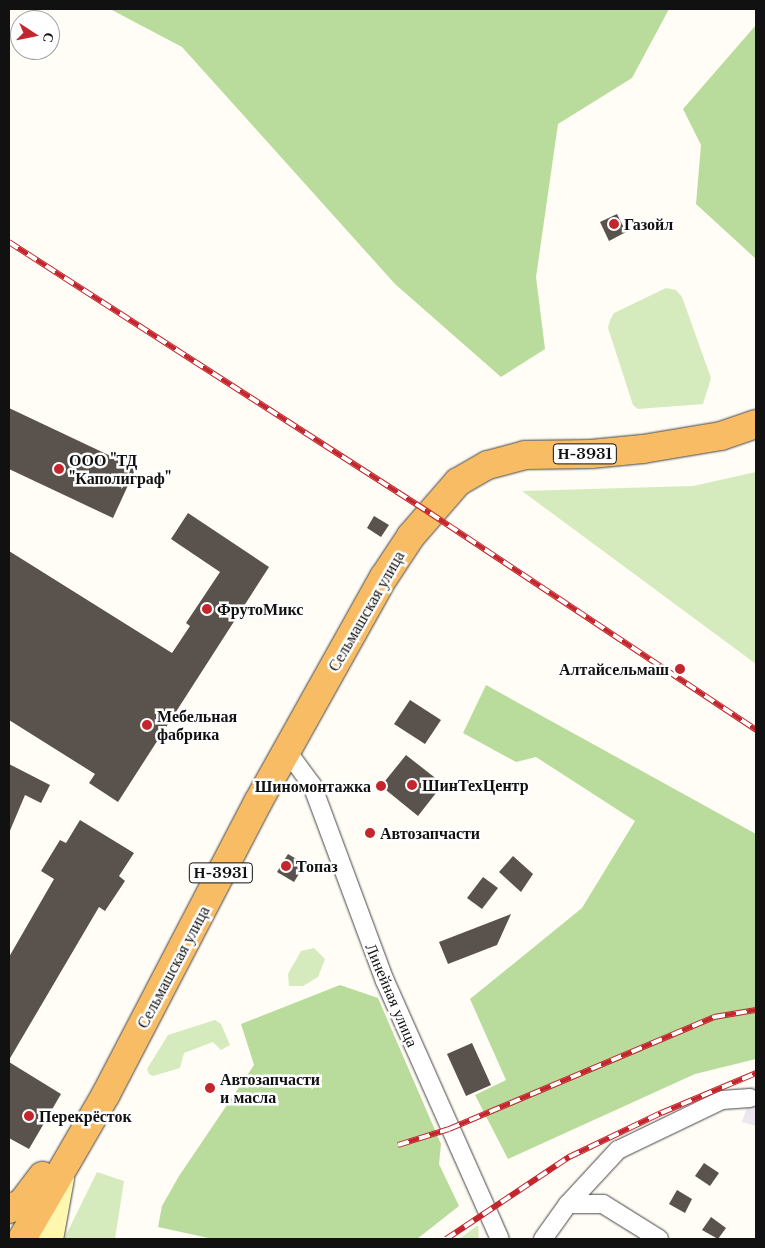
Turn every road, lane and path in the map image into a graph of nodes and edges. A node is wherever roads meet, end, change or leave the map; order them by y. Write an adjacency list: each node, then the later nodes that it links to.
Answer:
1 (756, 424): 2 (highway, Сельмашская улица / Н-3931)
2 (286, 751): 4 (highway, Сельмашская улица / Н-3931); 10 (street, Линейная улица)
3 (750, 1098): 6 (street)
4 (81, 1136): 5 (highway, Сельмашская улица / Н-3931); 7 (highway)
5 (63, 1167): 8 (highway, Сельмашская улица / Н-3931); 9 (main road)
6 (568, 1204): 11 (street); 12 (street)
7 (9, 1209)
8 (22, 1239)
9 (50, 1239)
10 (500, 1239)
11 (543, 1239)
12 (659, 1239)

